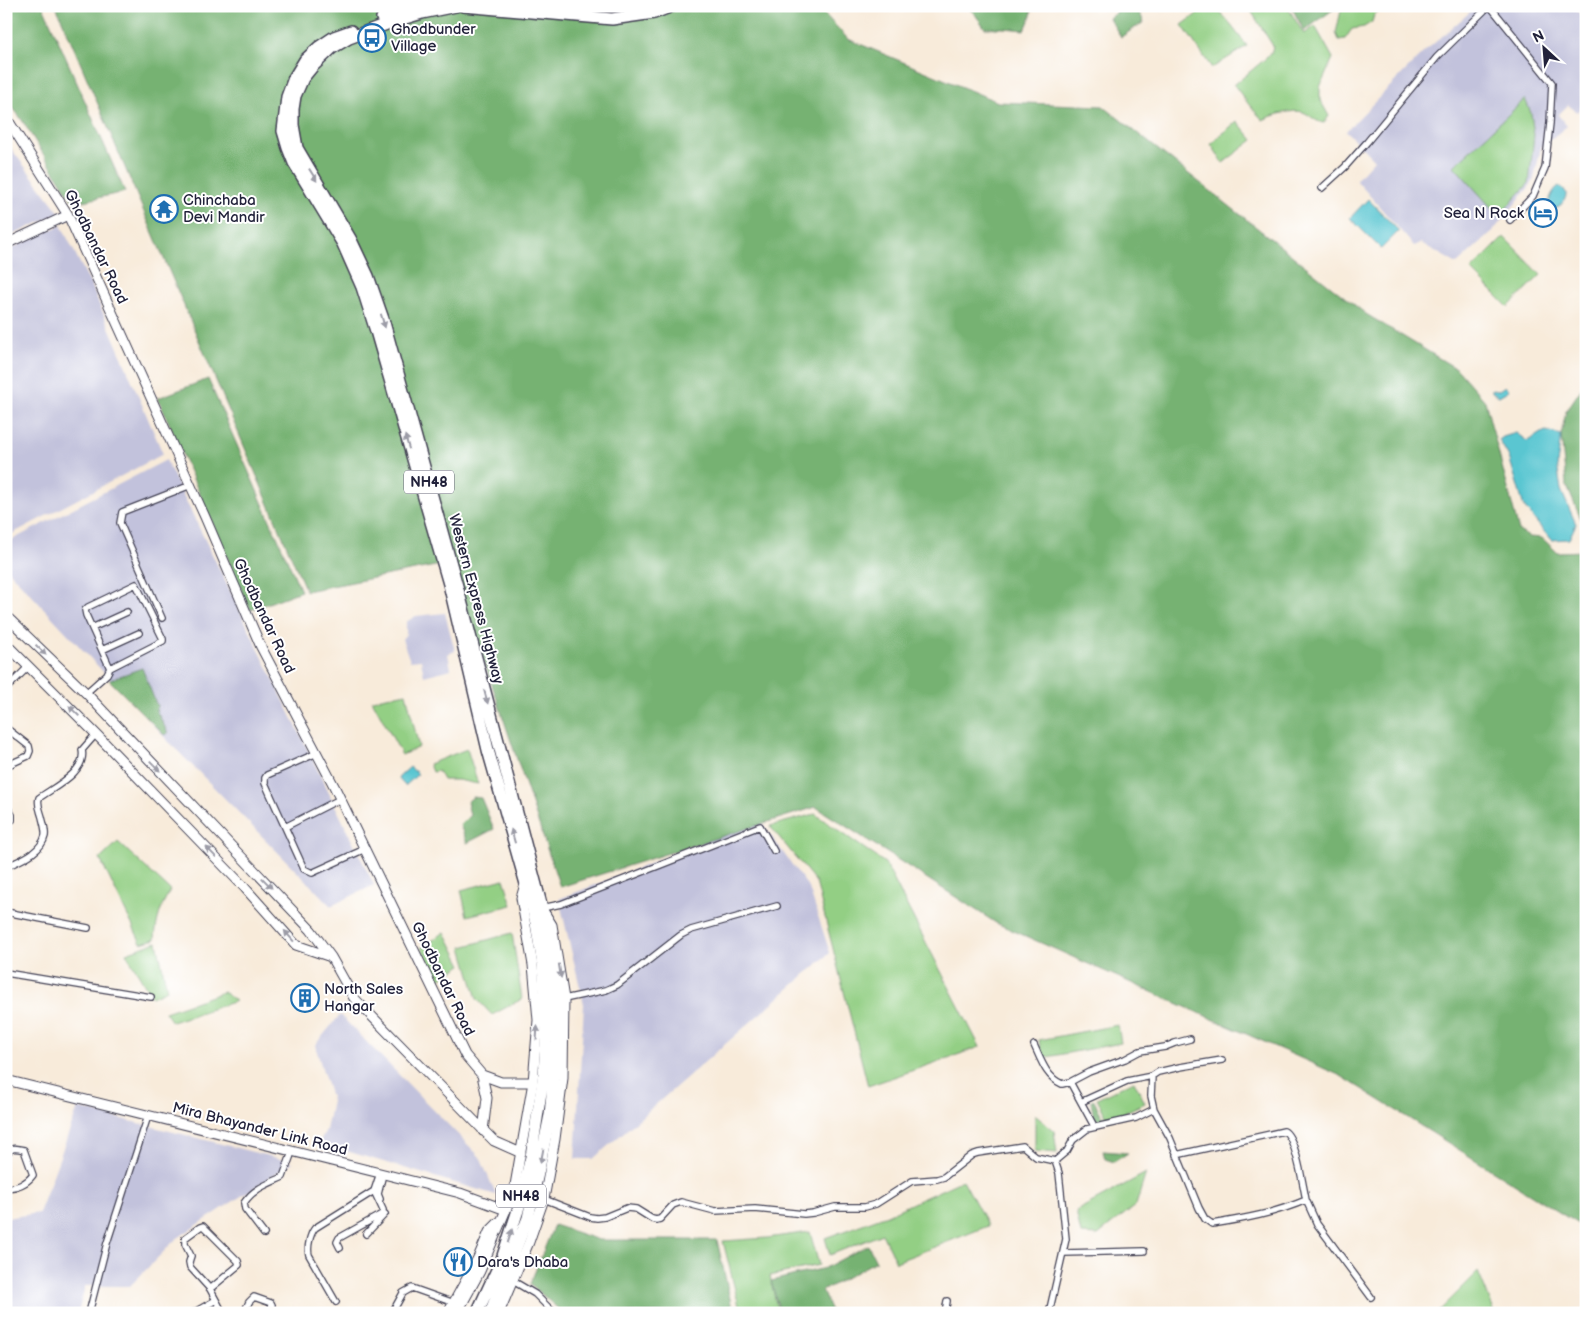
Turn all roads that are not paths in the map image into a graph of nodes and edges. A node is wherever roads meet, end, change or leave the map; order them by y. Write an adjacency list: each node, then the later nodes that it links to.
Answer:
1 (415, 6): 35 (highway, Western Express Highway / NH48, one-way to 1)
2 (456, 6): 35 (highway, Western Express Highway / NH48, one-way to 35)
3 (463, 6): 6 (highway)
4 (586, 6): 5 (highway)
5 (621, 6)
6 (672, 6)
7 (1490, 6): 9 (street); 11 (street)
8 (6, 117): 10 (street, Ghodbandar Road)
9 (1322, 188)
10 (68, 215): 12 (street); 13 (street, Ghodbandar Road)
11 (1510, 220)
12 (6, 244)
13 (191, 485): 16 (street); 27 (street, Ghodbandar Road)
14 (127, 612): 17 (street)
15 (6, 616): 24 (street, one-way to 24)
16 (162, 618)
17 (92, 628): 20 (street); 22 (street)
18 (139, 633): 20 (street)
19 (6, 644): 21 (street)
20 (102, 650): 22 (street)
21 (28, 666): 23 (street); 26 (street, one-way to 21)
22 (110, 668): 24 (street)
23 (6, 689)
24 (86, 693): 42 (street, one-way to 42)
25 (6, 728): 28 (street)
26 (96, 734): 36 (street); 42 (street, one-way to 26)
27 (316, 753): 29 (street, Ghodbandar Road); 32 (street)
28 (6, 766)
29 (340, 799): 32 (street); 33 (street, Ghodbandar Road)
30 (6, 805): 31 (street)
31 (6, 824)
32 (285, 827): 33 (street)
33 (365, 849): 49 (street, Ghodbandar Road)
34 (774, 851): 39 (street)
35 (523, 852): 37 (highway, Western Express Highway / NH48); 39 (highway, Western Express Highway / NH48)
36 (6, 867)
37 (526, 881): 52 (street, one-way to 37); 89 (highway, Western Express Highway / NH48, one-way to 37)
38 (777, 906): 45 (street)
39 (542, 908): 45 (street, one-way to 45); 90 (highway, Western Express Highway / NH48, one-way to 90)
40 (6, 912): 41 (street)
41 (88, 928)
42 (331, 957): 58 (street)
43 (6, 973): 44 (street)
44 (152, 997)
45 (564, 999): 67 (street)
46 (1190, 1039): 53 (street)
47 (1034, 1045): 53 (street)
48 (1222, 1060): 50 (street)
49 (482, 1076): 52 (street); 58 (street)
50 (1152, 1076): 54 (street); 55 (street)
51 (6, 1080): 56 (street, Mira Bhayander Link Road)
52 (533, 1082): 61 (street)
53 (1070, 1082): 54 (street)
54 (1082, 1102): 57 (street)
55 (1154, 1110): 57 (street); 62 (street)
56 (148, 1116): 60 (street, Mira Bhayander Link Road); 82 (street)
57 (1094, 1126): 63 (street)
58 (483, 1131): 61 (street)
59 (6, 1152): 65 (street)
60 (292, 1152): 64 (street, Mira Bhayander Link Road); 70 (street)
61 (520, 1153): 69 (street)
62 (1176, 1155): 68 (street); 68 (street)
63 (1055, 1161): 67 (street); 74 (street)
64 (382, 1174): 66 (street); 69 (street, Mira Bhayander Link Road); 71 (street)
65 (6, 1187)
66 (374, 1191): 72 (street); 80 (street)
67 (544, 1199): 75 (street)
68 (1306, 1200): 77 (street)
69 (506, 1210): 81 (street)
70 (264, 1234)
71 (366, 1234)
72 (340, 1248)
73 (1144, 1251): 74 (street)
74 (1064, 1253): 94 (street)
75 (513, 1281): 91 (street); 92 (street)
76 (210, 1289): 76 (street); 78 (street)
77 (1371, 1297)
78 (216, 1300): 83 (street); 84 (street)
79 (947, 1301): 93 (street)
80 (336, 1302)
81 (457, 1307): 87 (street); 88 (street)
82 (89, 1313)
83 (193, 1313)
84 (223, 1313)
85 (244, 1313): 86 (street)
86 (270, 1313)
87 (392, 1313)
88 (448, 1313)
89 (477, 1313)
90 (490, 1313)
91 (499, 1313)
92 (554, 1313)
93 (945, 1313)
94 (1049, 1313)

